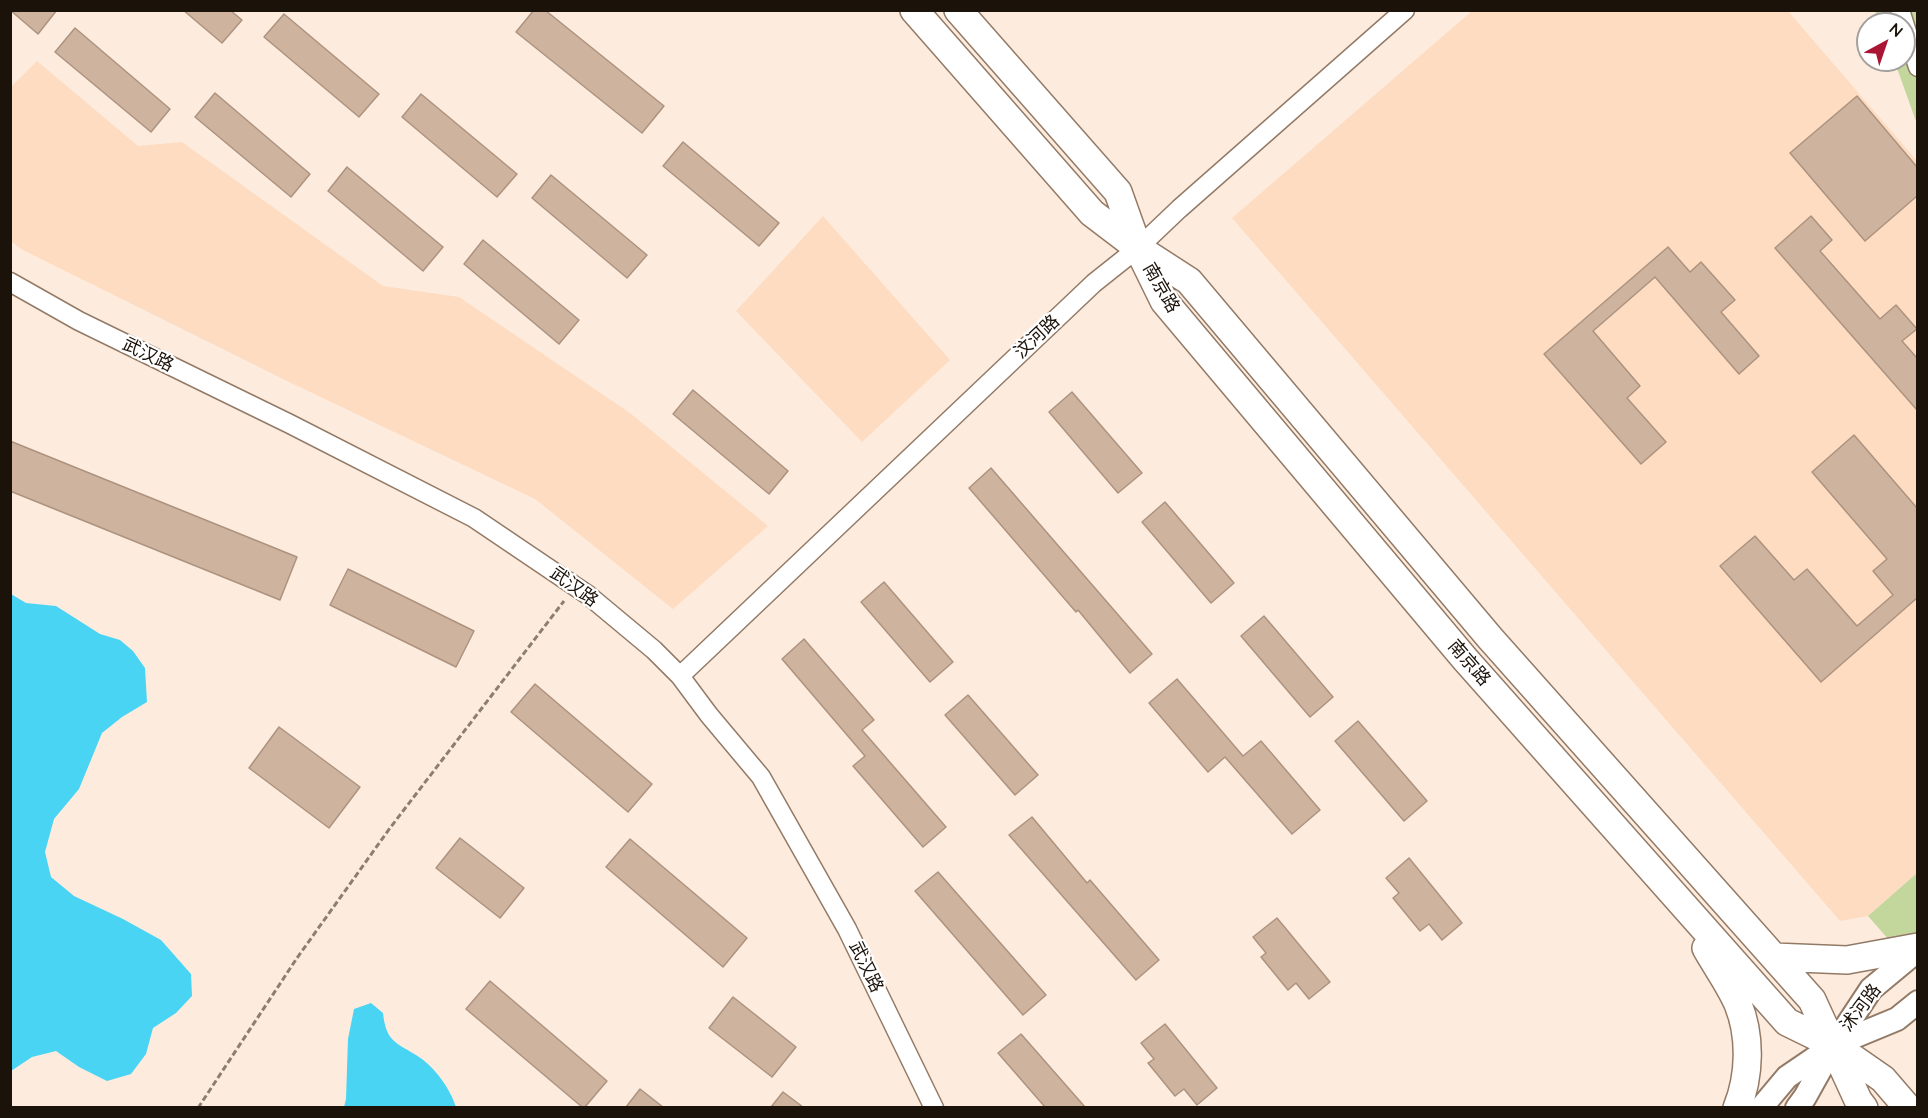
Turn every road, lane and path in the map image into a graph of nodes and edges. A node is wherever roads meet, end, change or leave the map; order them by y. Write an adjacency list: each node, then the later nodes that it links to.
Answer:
1 (914, 10): 6 (highway, 南京路)
2 (958, 10): 6 (highway, 南京路)
3 (1405, 10): 6 (street, 汶河路)
4 (1900, 10): 5 (street)
5 (1917, 67)
6 (1138, 248): 9 (street, 汶河路); 10 (highway, 南京路); 12 (highway, 南京路)
7 (10, 282): 9 (street, 武汉路)
8 (564, 601): 15 (path)
9 (680, 676): 16 (street, 武汉路)
10 (1680, 902): 14 (highway, 南京路); 17 (highway)
11 (1917, 948): 12 (highway); 14 (main road, 沭河路)
12 (1774, 957): 14 (highway, 南京路)
13 (1917, 1002): 14 (main road, 沭河路)
14 (1834, 1045): 18 (main road, 沭河路); 19 (main road, 沭河路); 20 (highway, 南京路); 21 (highway, 南京路)
15 (198, 1107)
16 (934, 1107)
17 (1737, 1107)
18 (1761, 1107)
19 (1797, 1107)
20 (1864, 1107)
21 (1908, 1107)

